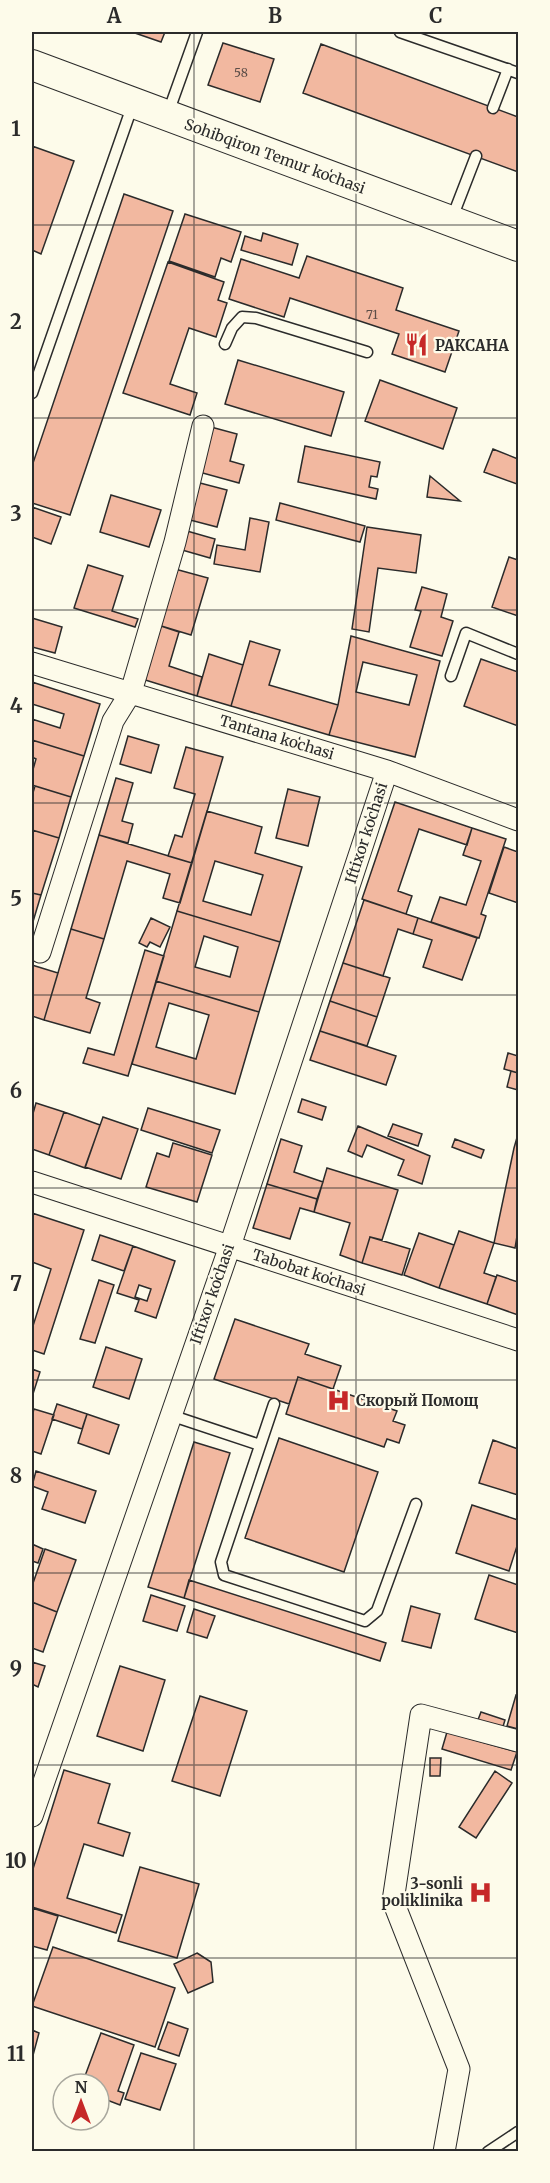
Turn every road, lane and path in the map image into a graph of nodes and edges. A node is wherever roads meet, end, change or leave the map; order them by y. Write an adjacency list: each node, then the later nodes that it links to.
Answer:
1 (197, 32): 7 (lane)
2 (400, 32): 4 (lane)
3 (32, 65): 5 (main road, Sohibqiron Temur koʻchasi)
4 (513, 71): 6 (lane)
5 (133, 103): 7 (main road, Sohibqiron Temur koʻchasi); 13 (lane)
6 (494, 108)
7 (167, 116): 9 (main road, Sohibqiron Temur koʻchasi)
8 (476, 156): 9 (lane)
9 (451, 222): 10 (main road, Sohibqiron Temur koʻchasi)
10 (519, 246)
11 (225, 344): 12 (lane)
12 (367, 352)
13 (32, 393)
14 (203, 426): 18 (street)
15 (519, 654): 17 (lane)
16 (32, 663): 18 (street, Tantana koʻchasi)
17 (451, 676)
18 (131, 692): 19 (street, Tantana koʻchasi); 21 (street)
19 (387, 771): 20 (street, Tantana koʻchasi); 23 (street, Iftixor koʻchasi)
20 (519, 820)
21 (40, 952)
22 (32, 1182): 23 (street, Tabobat koʻchasi)
23 (230, 1246): 24 (street, Tabobat koʻchasi); 26 (street, Iftixor koʻchasi)
24 (519, 1340)
25 (274, 1404): 27 (lane)
26 (170, 1414): 27 (lane); 30 (street, Iftixor koʻchasi)
27 (260, 1445): 28 (lane)
28 (416, 1504)
29 (519, 1740): 32 (street)
30 (32, 1816)
31 (519, 2132): 33 (lane)
32 (444, 2151)
33 (488, 2151)

